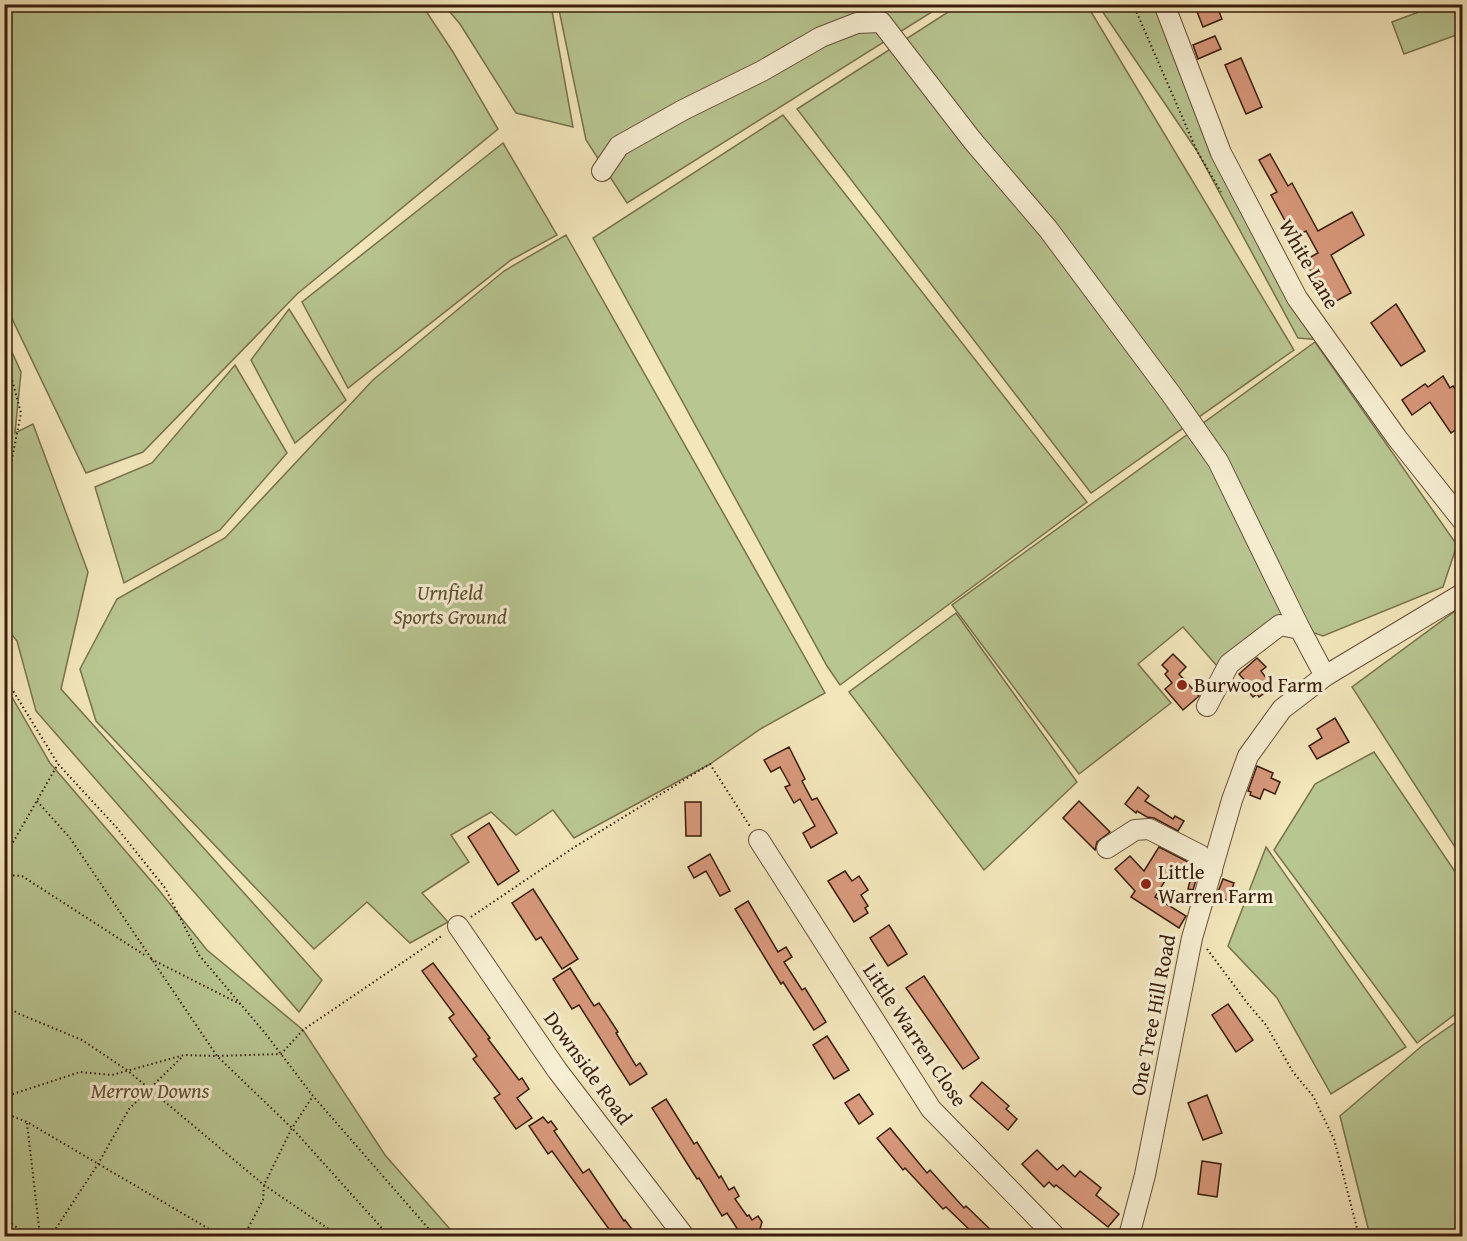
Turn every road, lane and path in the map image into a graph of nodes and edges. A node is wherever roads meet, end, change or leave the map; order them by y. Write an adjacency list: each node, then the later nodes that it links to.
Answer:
1 (1164, 4): 4 (street, White Lane)
2 (602, 171): 7 (street)
3 (5, 352): 5 (path)
4 (1462, 520)
5 (4, 571)
6 (1462, 594): 9 (street, One Tree Hill Road)
7 (1300, 629): 9 (street); 10 (street)
8 (4, 676): 11 (path)
9 (1325, 676): 16 (street, One Tree Hill Road)
10 (1207, 706)
11 (58, 764): 12 (path); 22 (path)
12 (37, 801): 15 (path); 20 (path)
13 (759, 840): 18 (path); 47 (street, Little Warren Close)
14 (1107, 848): 16 (street)
15 (4, 858)
16 (1212, 871): 19 (street, One Tree Hill Road)
17 (4, 875): 20 (path)
18 (458, 926): 23 (path); 46 (street, Downside Road)
19 (1192, 938): 48 (street, One Tree Hill Road); 49 (path)
20 (148, 957): 22 (path); 25 (path)
21 (4, 1004): 26 (path)
22 (241, 1005): 23 (path)
23 (281, 1054): 25 (path); 28 (path)
24 (184, 1055): 25 (path); 26 (path); 27 (path)
25 (217, 1056): 32 (path)
26 (127, 1070): 27 (path); 29 (path)
27 (150, 1089): 33 (path); 34 (path)
28 (313, 1096): 32 (path); 36 (path)
29 (4, 1097)
30 (4, 1113): 31 (path)
31 (27, 1122): 33 (path); 38 (path)
32 (292, 1128): 34 (path); 43 (path)
33 (98, 1164): 39 (path); 40 (path)
34 (264, 1185): 41 (path); 42 (path)
35 (4, 1219): 37 (path)
36 (431, 1232): 44 (path); 45 (path)
37 (30, 1236)
38 (39, 1236)
39 (51, 1236)
40 (221, 1236)
41 (244, 1236)
42 (339, 1236)
43 (389, 1236)
44 (424, 1236)
45 (435, 1236)
46 (684, 1236)
47 (1055, 1236)
48 (1129, 1236)
49 (1359, 1236)

